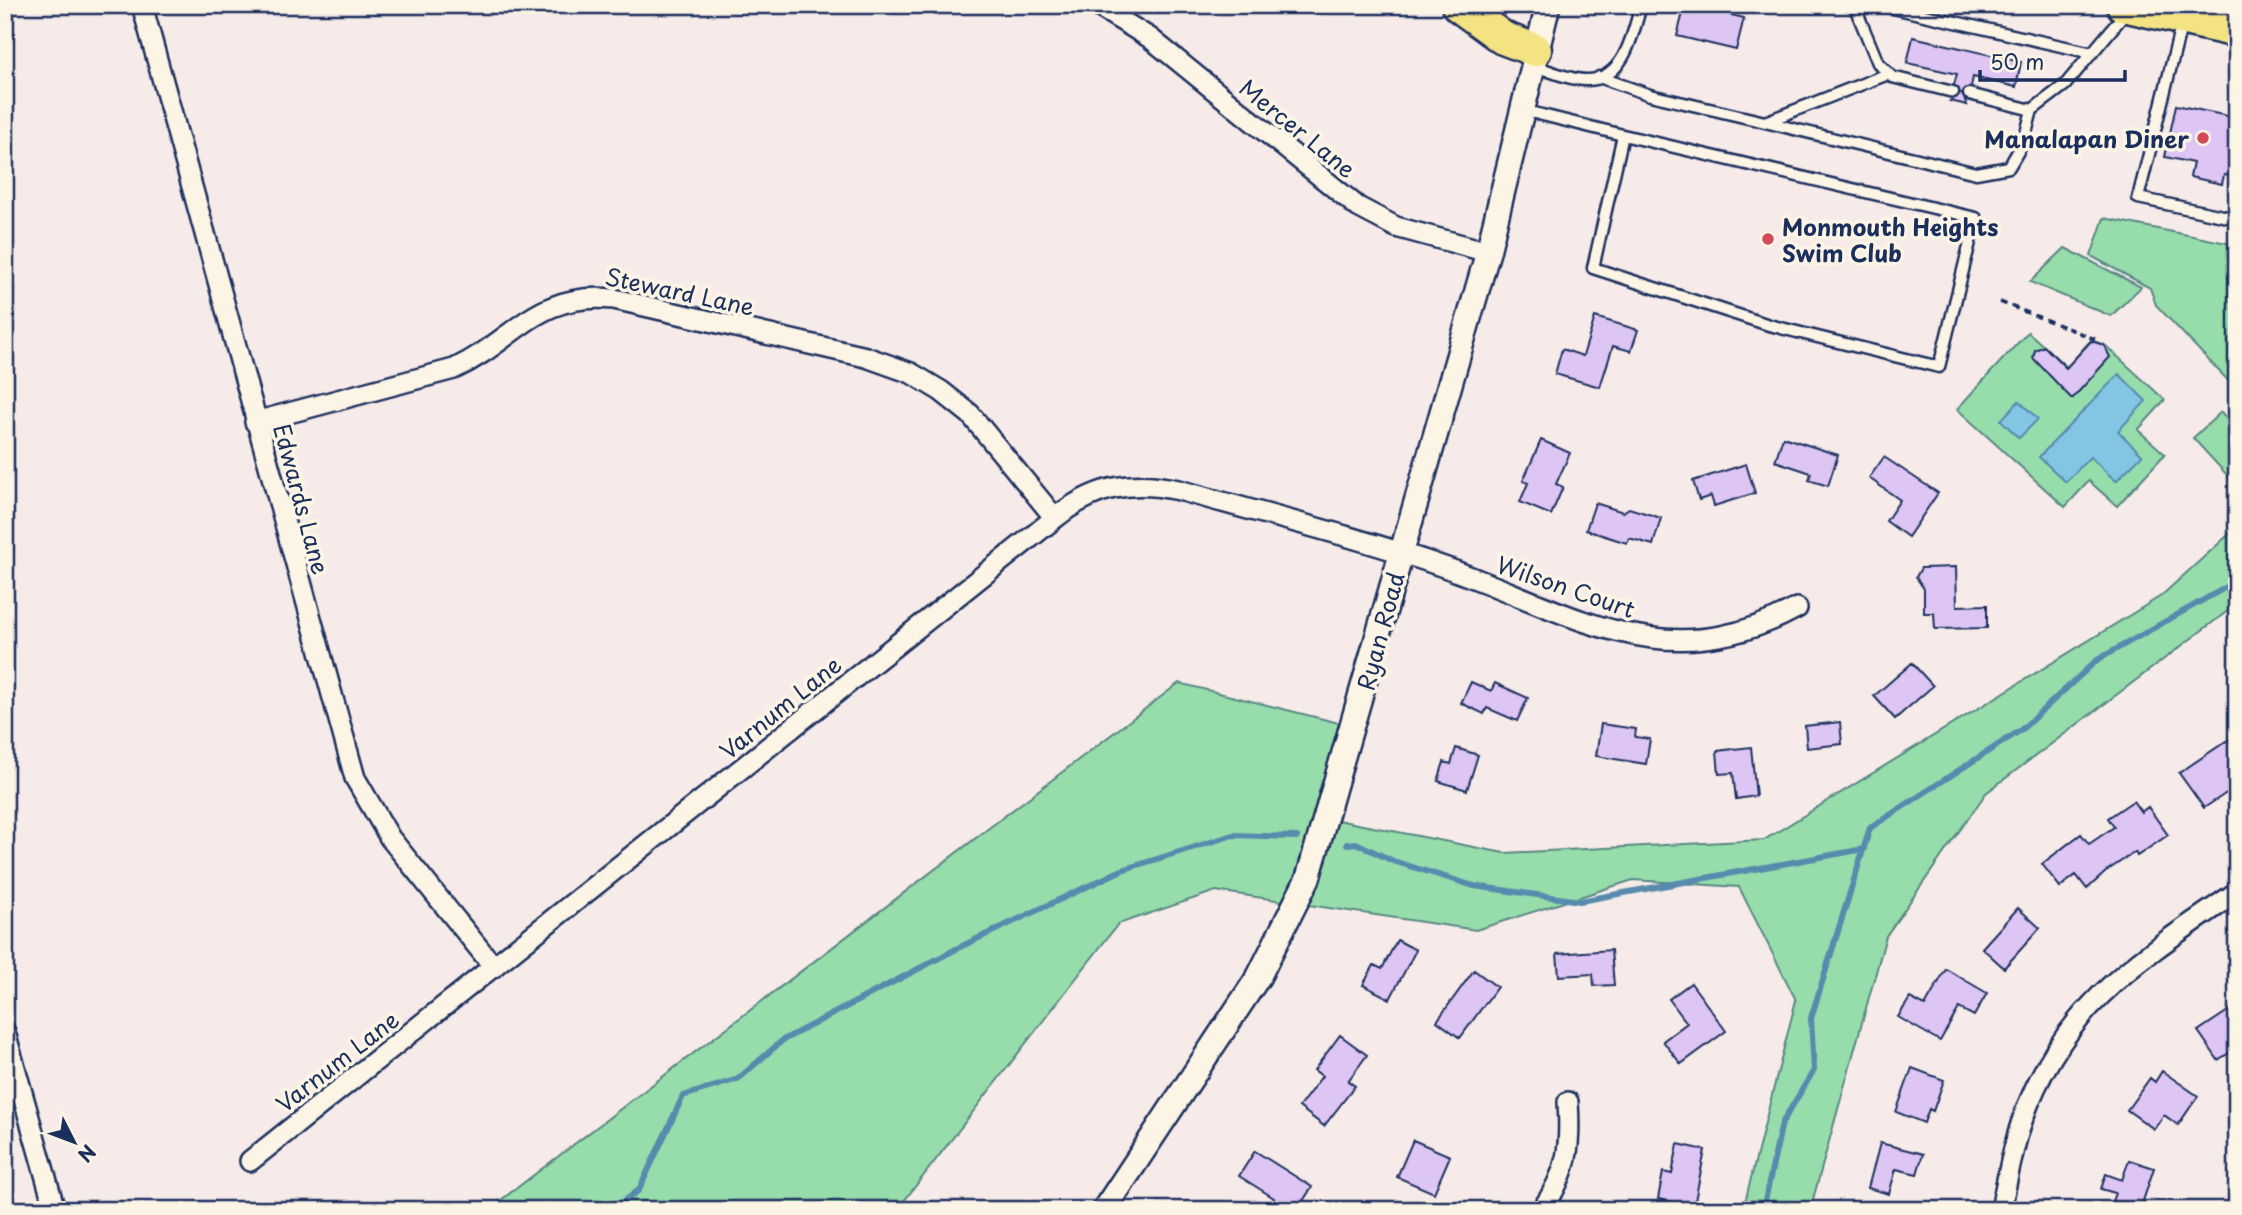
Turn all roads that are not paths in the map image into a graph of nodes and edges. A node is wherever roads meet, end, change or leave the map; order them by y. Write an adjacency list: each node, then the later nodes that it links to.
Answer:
1 (142, 5): 23 (street, Edwards Lane)
2 (1096, 5): 22 (street, Mercer Lane)
3 (1458, 5): 12 (highway)
4 (1548, 5): 12 (street, Ryan Road)
5 (1641, 5): 14 (lane)
6 (1854, 5): 13 (lane)
7 (1880, 5): 11 (lane)
8 (2127, 6): 9 (highway); 11 (lane)
9 (2183, 19): 10 (highway); 21 (lane)
10 (2237, 30)
11 (2092, 53): 18 (lane)
12 (1533, 58): 14 (lane); 17 (street, Ryan Road)
13 (1888, 74): 15 (lane); 19 (lane)
14 (1600, 77): 19 (lane)
15 (1952, 92)
16 (1969, 94): 18 (lane)
17 (1521, 110): 20 (lane); 22 (street, Ryan Road)
18 (2032, 110): 19 (lane)
19 (1765, 122)
20 (1623, 135): 20 (lane)
21 (2237, 219)
22 (1488, 252): 25 (street, Ryan Road)
23 (255, 422): 24 (street, Steward Lane); 28 (street, Edwards Lane)
24 (1055, 518): 25 (street, Varnum Lane); 28 (street, Varnum Lane)
25 (1401, 554): 26 (street, Wilson Court); 33 (street, Ryan Road)
26 (1797, 608)
27 (2237, 892): 35 (street)
28 (494, 967): 31 (street, Varnum Lane)
29 (5, 1032): 32 (street)
30 (1568, 1102): 34 (street)
31 (250, 1161)
32 (55, 1210)
33 (1104, 1210)
34 (1542, 1210)
35 (2001, 1210)

